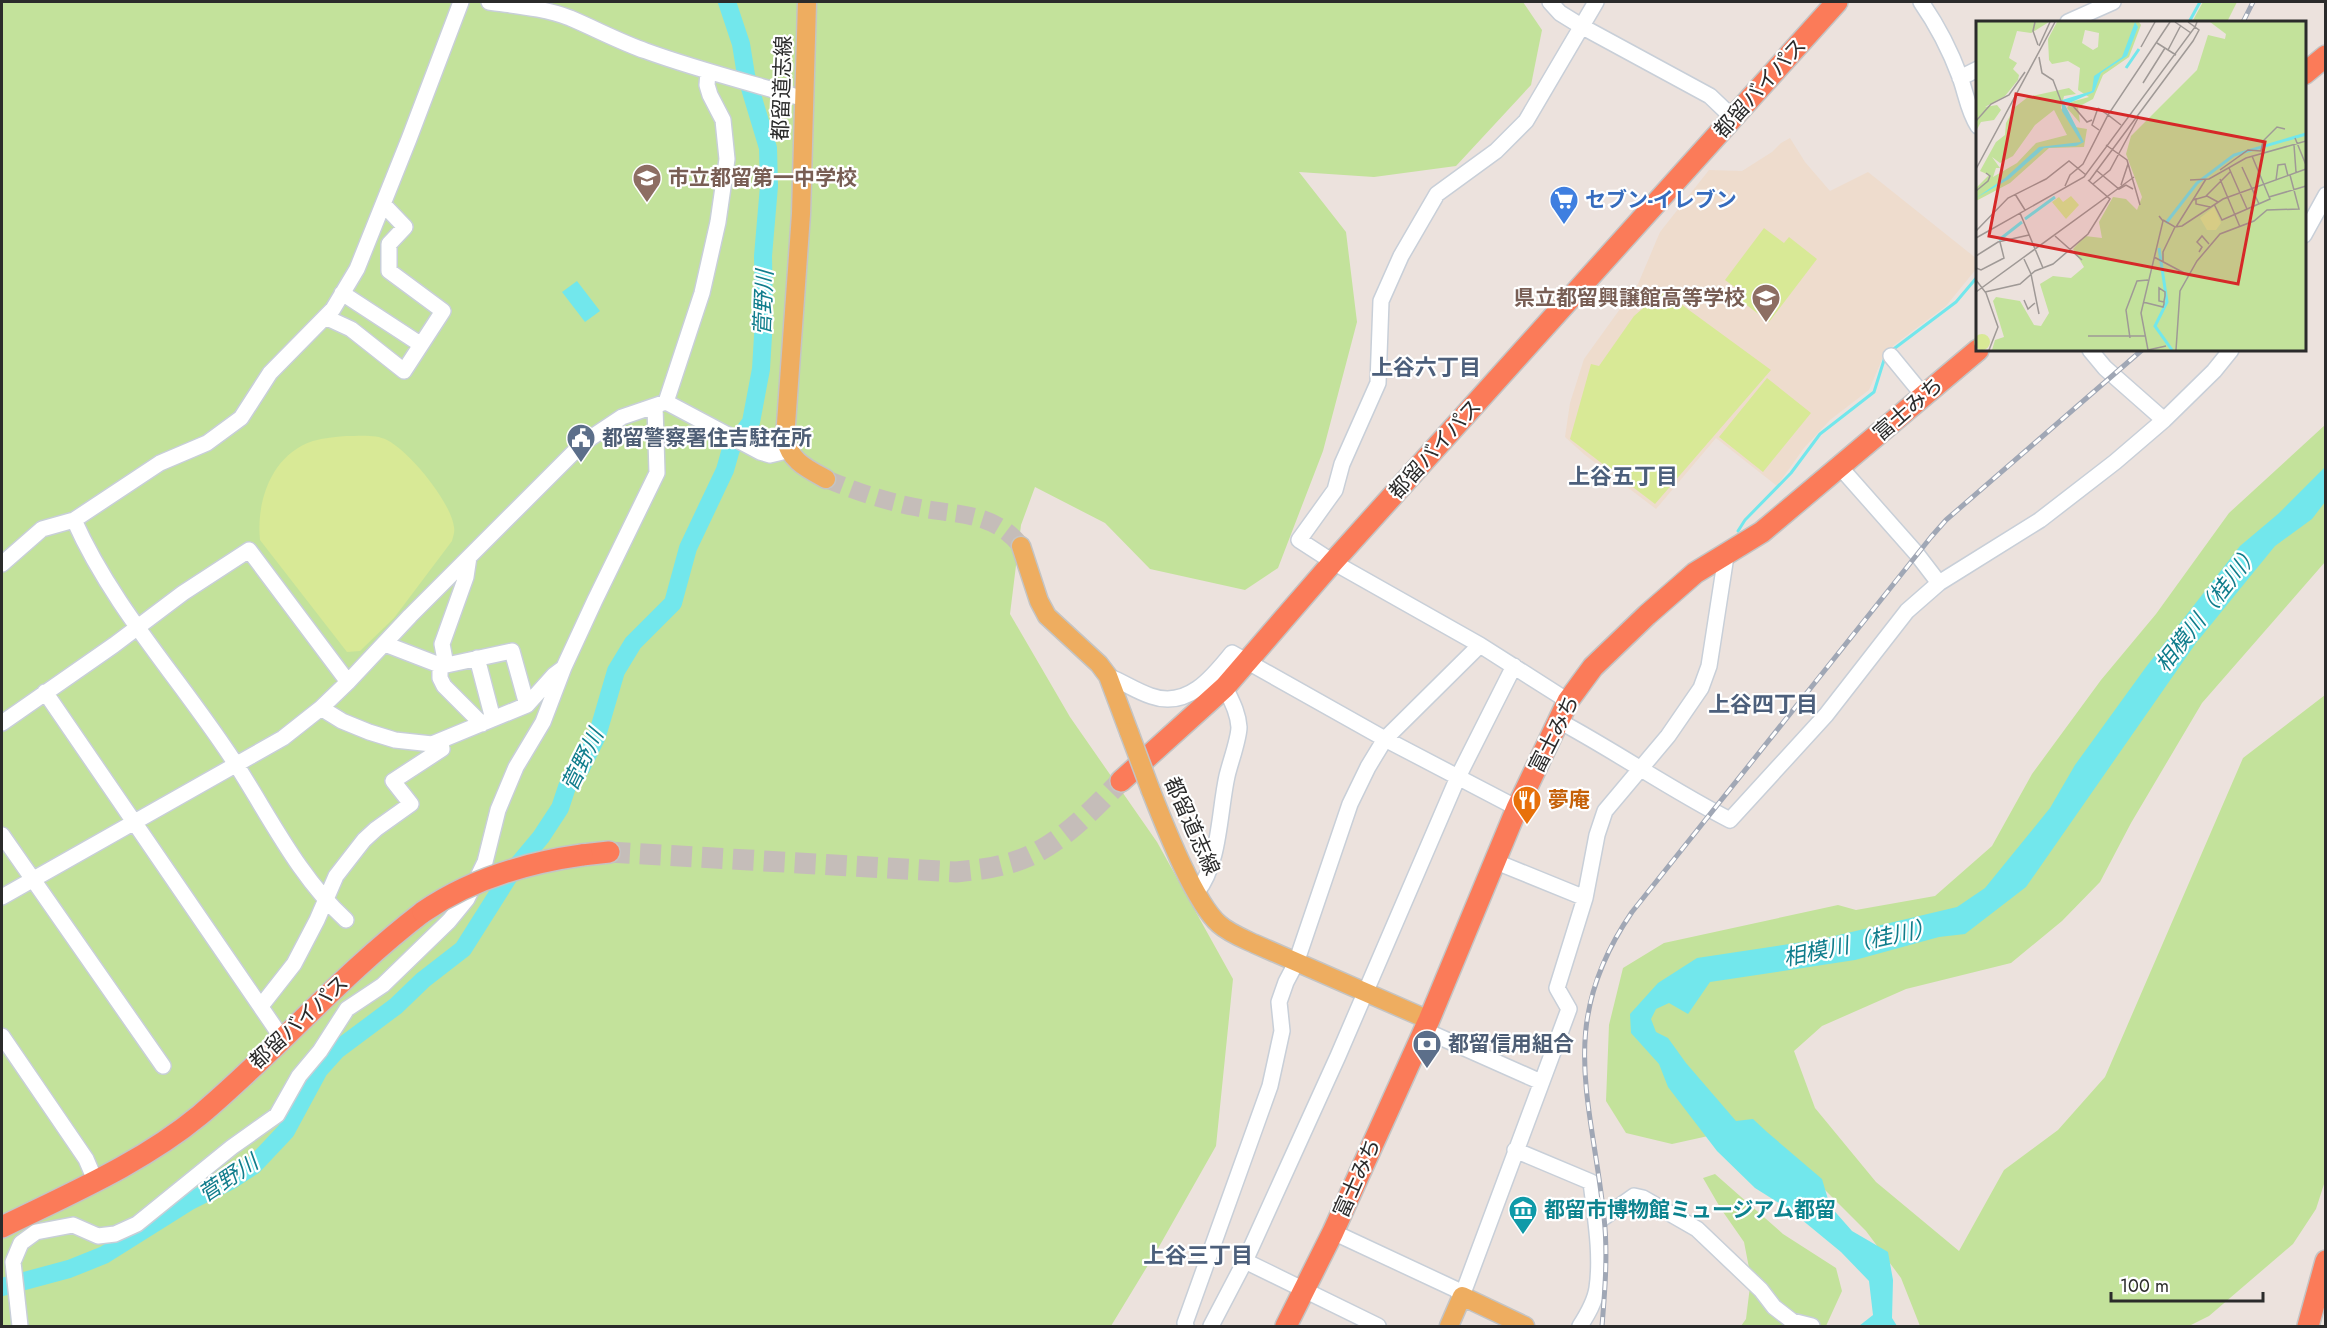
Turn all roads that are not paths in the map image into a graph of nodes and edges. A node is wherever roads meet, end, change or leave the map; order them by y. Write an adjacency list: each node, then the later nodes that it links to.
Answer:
1 (461, 2): 20 (street)
2 (489, 2): 14 (street)
3 (807, 2): 16 (main road, 都留道志線)
4 (1550, 2): 10 (street)
5 (1596, 2): 10 (street)
6 (1837, 2): 17 (highway, 都留バイパス)
7 (1921, 2): 15 (street)
8 (2113, 2): 9 (street)
9 (2070, 21)
10 (1581, 26): 17 (street); 41 (street)
11 (2325, 56): 13 (highway)
12 (1976, 70): 15 (street)
13 (2306, 72)
14 (714, 73): 16 (street); 32 (street)
15 (1960, 78): 18 (street)
16 (805, 99): 34 (main road, 都留道志線)
17 (1732, 117): 41 (highway, 都留バイパス)
18 (1976, 124)
19 (2325, 195): 21 (street)
20 (383, 204): 22 (street); 26 (street)
21 (2306, 231)
22 (342, 293): 23 (street); 24 (street)
23 (367, 309): 25 (street); 26 (street)
24 (325, 317): 25 (street); 37 (street)
25 (351, 329): 26 (street)
26 (420, 344)
27 (1977, 351): 31 (highway, 富士みち)
28 (2091, 351): 33 (street)
29 (2230, 351): 33 (street)
30 (1891, 356): 31 (street)
31 (1923, 395): 35 (highway, 富士みち)
32 (654, 406): 34 (street); 40 (street); 51 (street)
33 (2164, 420): 43 (street)
34 (787, 451): 36 (main road)
35 (1840, 467): 39 (highway, 富士みち); 43 (street)
36 (826, 478)
37 (74, 520): 42 (street); 44 (street)
38 (1021, 546): 52 (main road, 都留道志線)
39 (1726, 556): 56 (highway, 富士みち); 65 (street)
40 (469, 557): 45 (street); 49 (street)
41 (1333, 562): 46 (street); 48 (highway, 都留バイパス)
42 (2, 564)
43 (1939, 583): 65 (street)
44 (137, 626): 53 (street); 55 (street); 64 (street)
45 (385, 644): 49 (street); 53 (street)
46 (1480, 645): 50 (street); 62 (street)
47 (477, 658): 49 (street); 57 (street); 59 (street)
48 (1249, 661): 52 (street); 54 (highway, 都留バイパス); 62 (street)
49 (443, 665): 59 (street)
50 (1514, 666): 56 (street); 66 (street)
51 (564, 667): 57 (street); 96 (street)
52 (1108, 676): 74 (main road, 都留道志線, bridge)
53 (348, 682): 58 (street)
54 (1225, 687): 67 (highway, 都留バイパス); 74 (street)
55 (45, 692): 61 (street); 69 (street)
56 (1568, 701): 60 (highway, 富士みち)
57 (527, 705): 59 (street)
58 (321, 708): 63 (street); 64 (street)
59 (488, 721): 63 (street)
60 (1559, 721): 65 (street); 68 (highway, 富士みち)
61 (2, 723)
62 (1385, 739): 66 (street); 79 (street)
63 (441, 741): 77 (street)
64 (236, 765): 69 (street); 77 (street)
65 (1641, 770): 76 (street)
66 (1458, 777): 68 (street); 80 (street)
67 (1120, 781)
68 (1518, 808): 72 (highway, 富士みち)
69 (132, 822): 73 (street); 81 (street)
70 (2, 835): 73 (street)
71 (609, 852): 84 (highway, 都留バイパス, bridge)
72 (1494, 861): 76 (street); 82 (highway, 富士みち)
73 (32, 879): 75 (street); 85 (street)
74 (1197, 892): 79 (main road, 都留道志線)
75 (2, 897)
76 (1585, 898): 86 (street)
77 (324, 900): 78 (street); 81 (street)
78 (346, 920)
79 (1296, 963): 80 (main road, 都留道志線); 97 (street)
80 (1365, 993): 82 (main road, 都留道志線); 92 (street)
81 (261, 1006): 84 (street)
82 (1426, 1025): 86 (street); 91 (highway, 富士みち)
83 (2, 1036): 88 (street)
84 (282, 1038): 88 (highway, 都留バイパス)
85 (163, 1066)
86 (1541, 1082): 87 (street)
87 (1515, 1150): 89 (street); 95 (street)
88 (95, 1180): 90 (highway, 都留バイパス)
89 (1596, 1223): 103 (street); 104 (street)
90 (2, 1227)
91 (1333, 1232): 94 (highway, 富士みち); 95 (street)
92 (1245, 1261): 94 (street); 98 (street)
93 (2325, 1261): 105 (highway)
94 (1305, 1291): 99 (highway, 富士みち); 100 (street)
95 (1462, 1296): 101 (main road); 102 (main road)
96 (20, 1326)
97 (1186, 1326)
98 (1211, 1326)
99 (1286, 1326)
100 (1378, 1326)
101 (1449, 1326)
102 (1525, 1326)
103 (1580, 1326)
104 (1812, 1326)
105 (2308, 1326)

